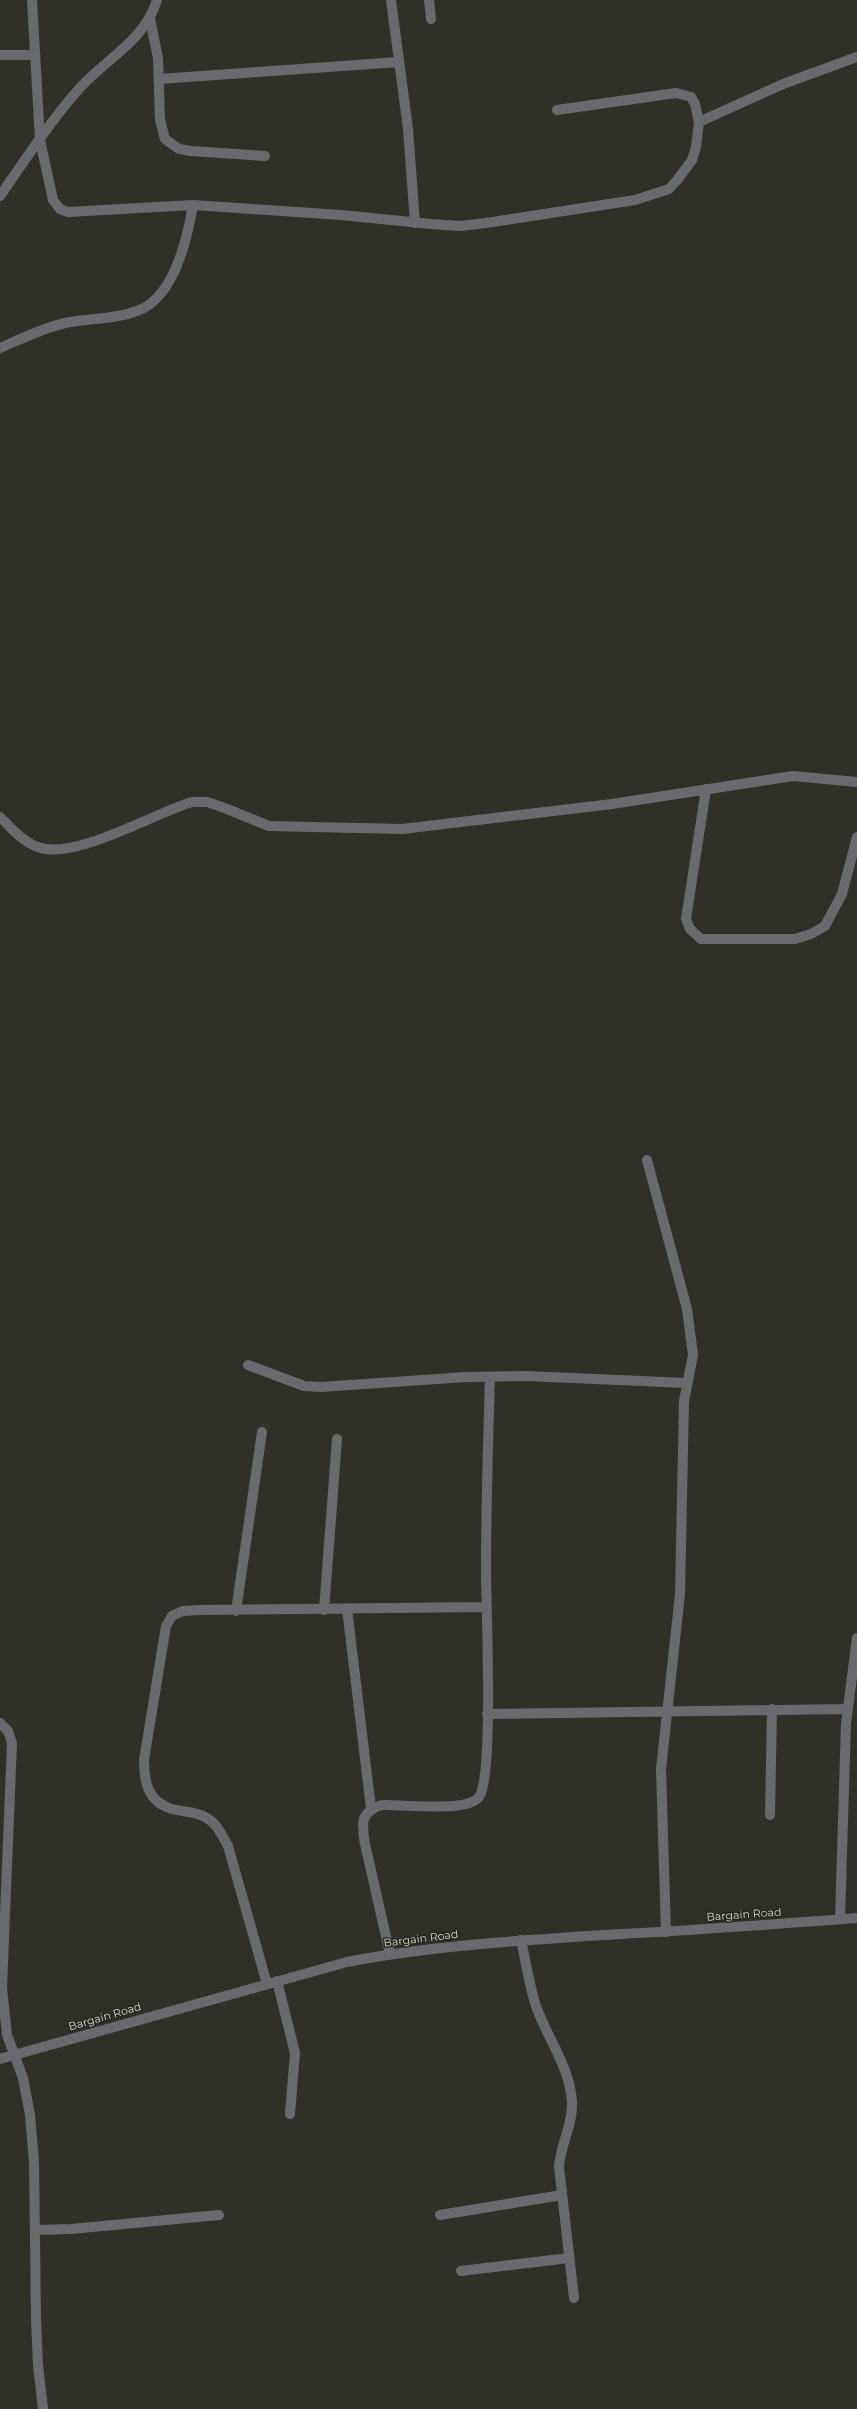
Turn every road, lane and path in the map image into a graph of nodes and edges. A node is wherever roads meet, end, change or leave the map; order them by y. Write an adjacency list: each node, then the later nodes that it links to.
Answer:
1 (32, 0): 8 (street)
2 (158, 0): 5 (street)
3 (391, 0): 10 (street)
4 (429, 0): 6 (street)
5 (150, 18): 11 (street); 14 (street)
6 (431, 19)
7 (0, 55): 8 (street)
8 (34, 55): 14 (street)
9 (857, 57): 13 (street)
10 (399, 62): 11 (street); 18 (street)
11 (160, 79): 15 (street)
12 (557, 110): 13 (street)
13 (699, 122): 18 (street)
14 (40, 140): 16 (street); 17 (street)
15 (265, 156)
16 (0, 196)
17 (193, 205): 18 (street); 19 (street)
18 (415, 223)
19 (0, 348)
20 (857, 782): 21 (street)
21 (706, 789): 22 (street); 23 (street)
22 (0, 817)
23 (857, 837)
24 (647, 1160): 27 (street)
25 (248, 1365): 26 (street)
26 (490, 1377): 27 (street); 30 (street)
27 (686, 1383): 36 (street)
28 (262, 1432): 33 (street)
29 (337, 1439): 32 (street)
30 (486, 1607): 31 (street); 38 (street)
31 (347, 1609): 32 (street); 40 (street)
32 (324, 1610): 33 (street)
33 (236, 1611): 47 (street)
34 (857, 1638): 35 (street)
35 (847, 1709): 37 (street); 43 (street)
36 (668, 1710): 37 (street); 38 (street); 44 (street)
37 (772, 1710): 41 (street)
38 (487, 1714): 40 (street)
39 (0, 1723): 48 (street)
40 (371, 1808): 46 (street)
41 (770, 1815)
42 (857, 1918): 43 (street, Bargain Road)
43 (840, 1919): 44 (street, Bargain Road)
44 (666, 1932): 45 (street, Bargain Road)
45 (521, 1940): 46 (street, Bargain Road); 51 (street)
46 (390, 1954): 47 (street, Bargain Road)
47 (272, 1983): 48 (street, Bargain Road); 50 (street)
48 (16, 2054): 49 (street, Bargain Road); 54 (street)
49 (0, 2059)
50 (290, 2114)
51 (562, 2195): 52 (street); 55 (street)
52 (440, 2215)
53 (219, 2216): 54 (street)
54 (36, 2230): 58 (street)
55 (569, 2258): 56 (street); 57 (street)
56 (461, 2271)
57 (574, 2298)
58 (43, 2409)

